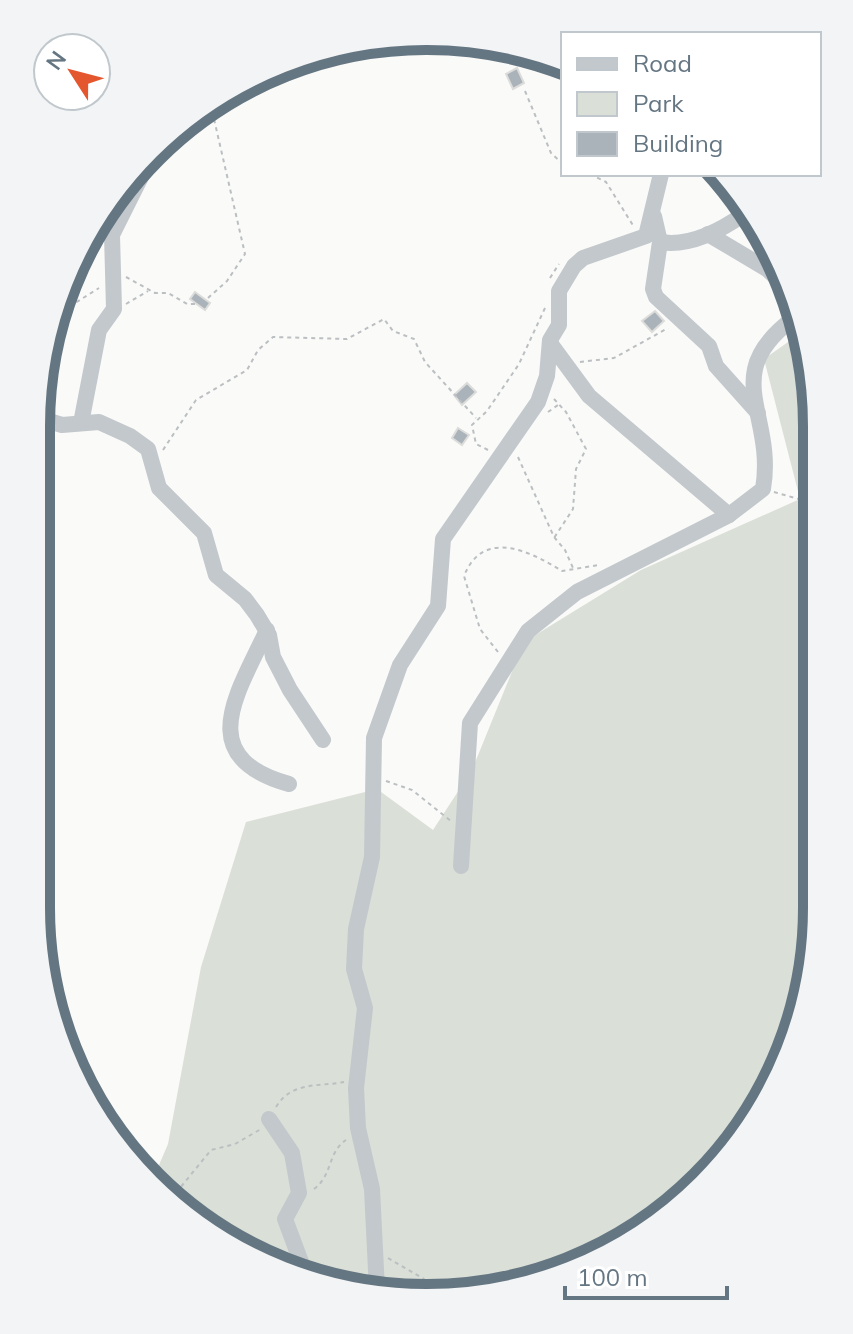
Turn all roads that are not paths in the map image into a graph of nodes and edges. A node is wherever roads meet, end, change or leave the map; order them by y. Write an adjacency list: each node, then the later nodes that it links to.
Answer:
1 (661, 176): 3 (street)
2 (136, 187): 12 (street)
3 (654, 215): 6 (street); 9 (street)
4 (740, 216): 5 (street)
5 (708, 234): 6 (street); 7 (street)
6 (660, 242): 10 (street)
7 (769, 271)
8 (788, 322): 10 (street)
9 (550, 343): 13 (street); 20 (street)
10 (759, 413): 13 (street)
11 (50, 421): 12 (street)
12 (81, 423): 14 (street)
13 (729, 515): 17 (street)
14 (267, 630): 15 (street); 16 (street)
15 (323, 740)
16 (289, 784)
17 (461, 866)
18 (269, 1119): 19 (street)
19 (301, 1263)
20 (376, 1281)

